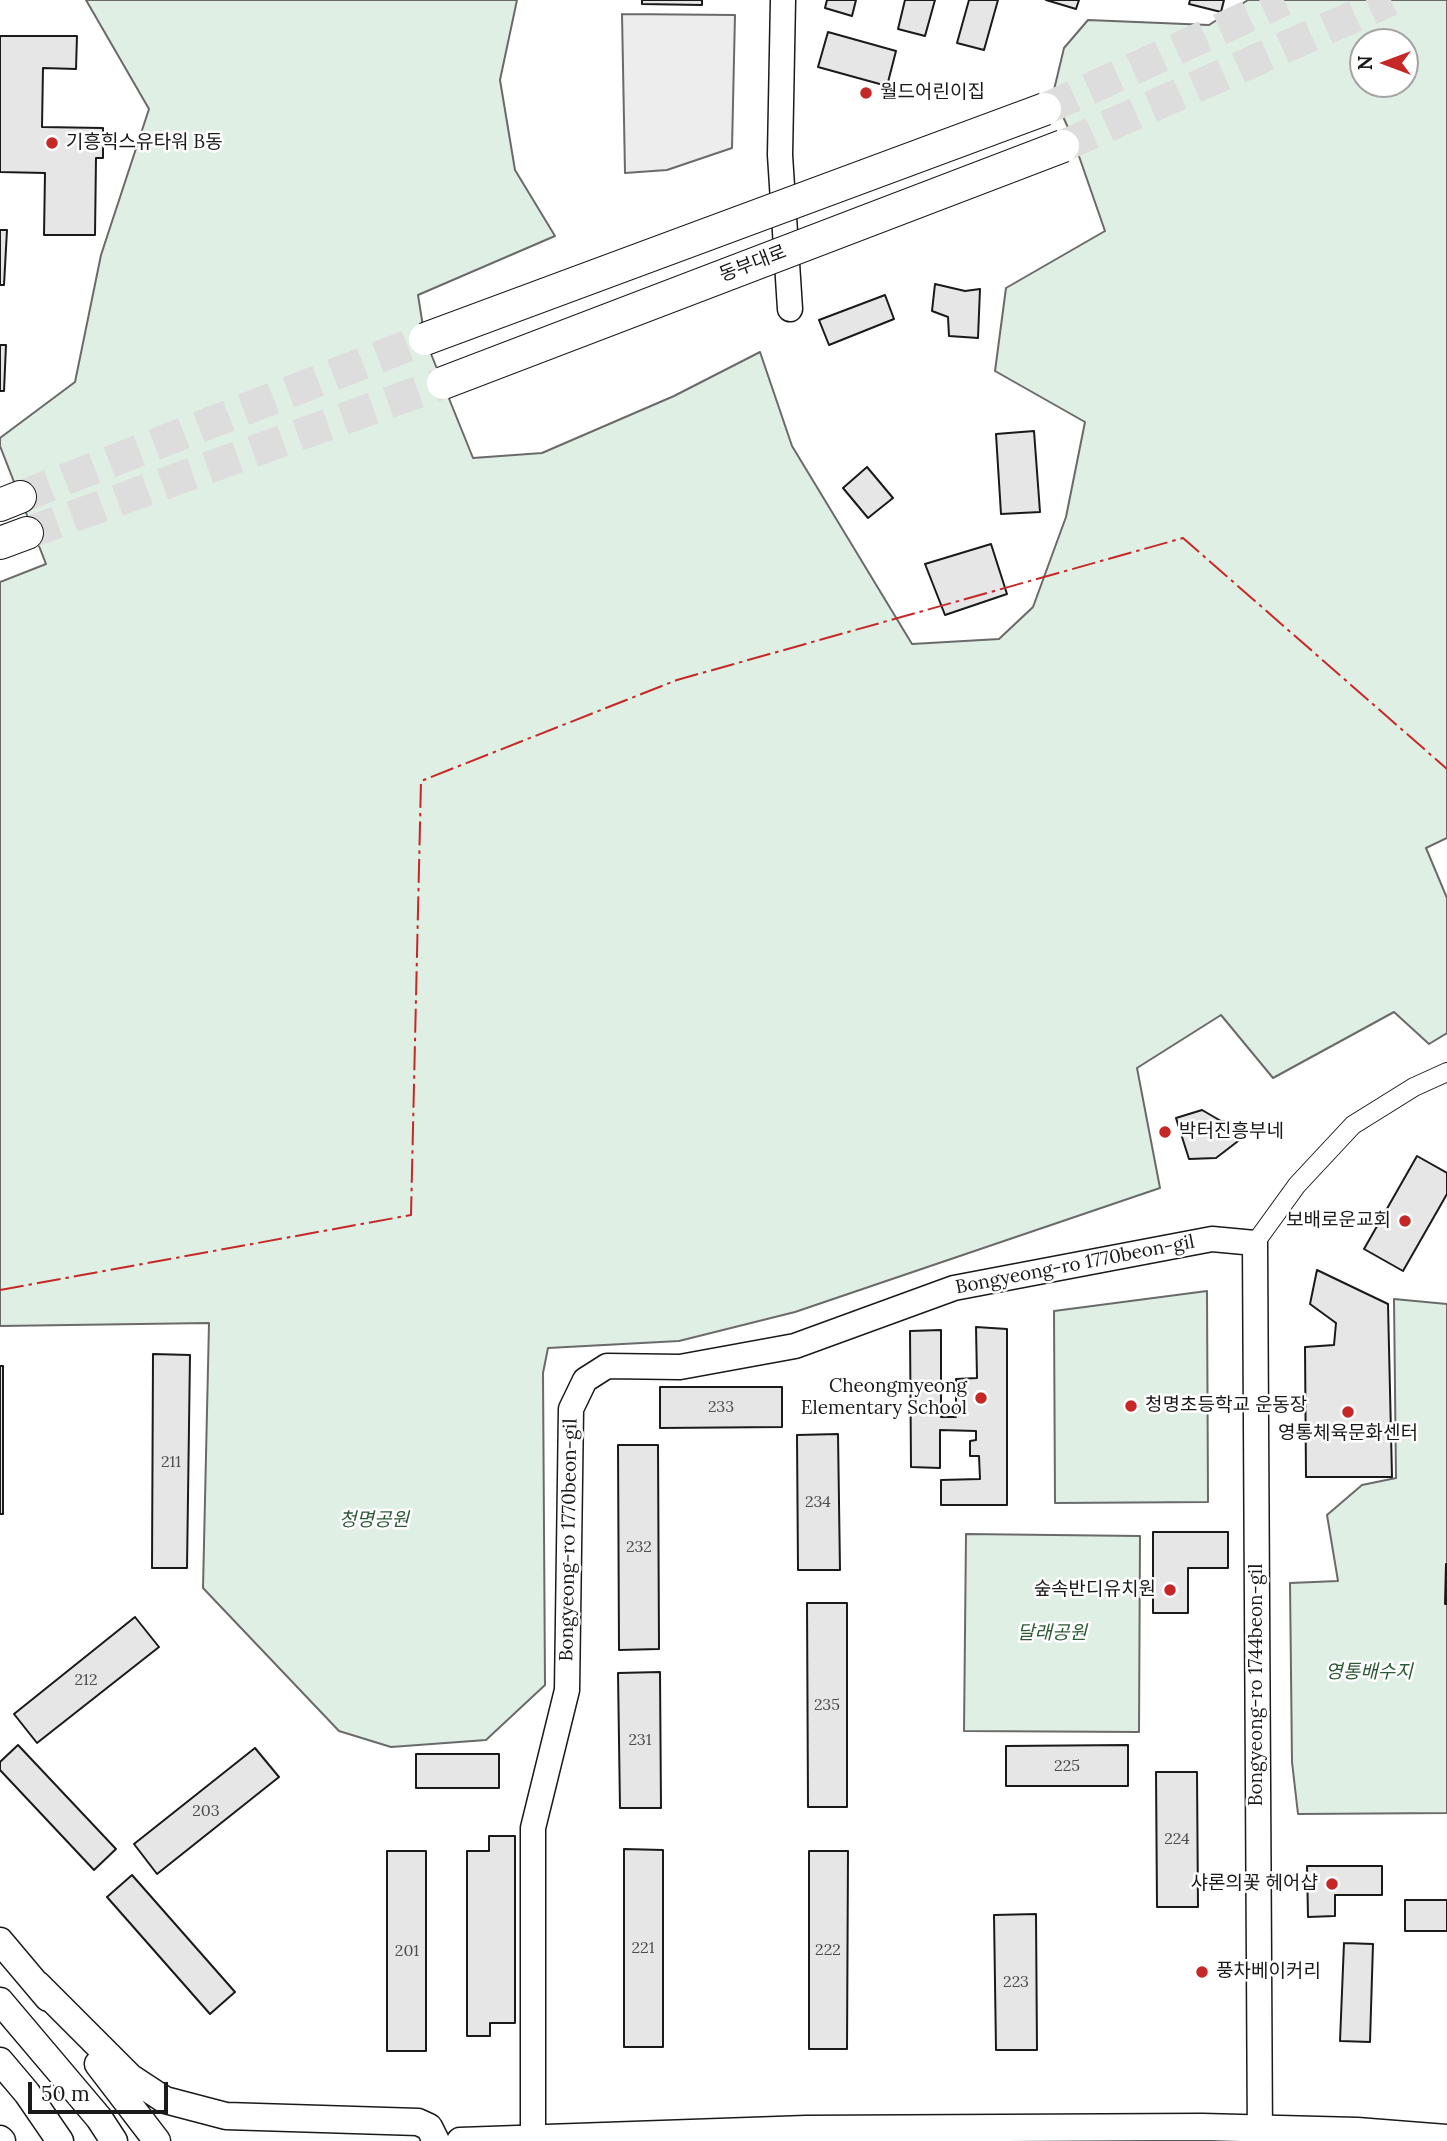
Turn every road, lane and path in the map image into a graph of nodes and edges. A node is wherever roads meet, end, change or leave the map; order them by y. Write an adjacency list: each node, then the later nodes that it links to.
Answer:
1 (783, 0): 4 (street)
2 (1045, 109): 5 (highway, bridge)
3 (1063, 146): 6 (highway, 동부대로, bridge)
4 (790, 309)
5 (425, 339)
6 (443, 383)
7 (1447, 1072): 8 (street)
8 (1255, 1243): 13 (street, Bongyeong-ro 1744beon-gil); 15 (street, Bongyeong-ro 1770beon-gil)
9 (0, 1941): 10 (main road)
10 (37, 1984): 19 (main road); 20 (main road)
11 (0, 2001): 18 (main road)
12 (0, 2061): 17 (main road)
13 (1260, 2134): 14 (main road); 16 (main road)
14 (806, 2135): 15 (main road)
15 (533, 2138): 21 (main road)
16 (1447, 2138)
17 (60, 2141)
18 (114, 2141)
19 (157, 2141)
20 (436, 2141)
21 (460, 2141)

